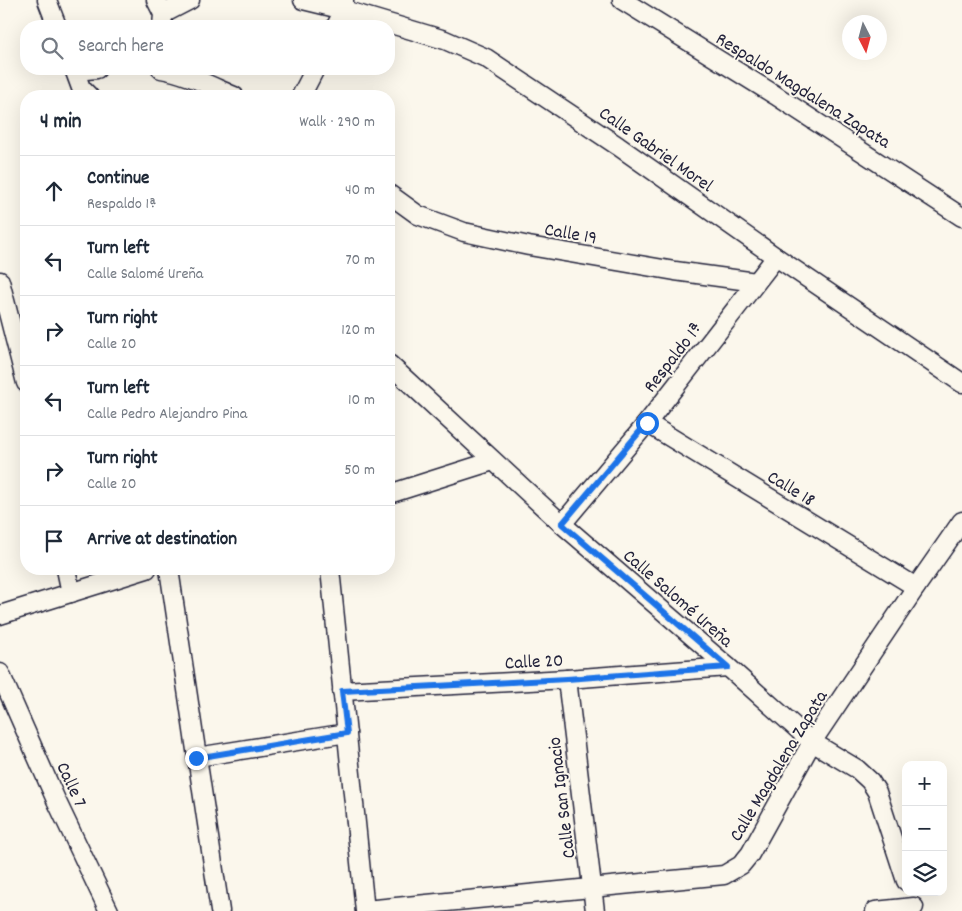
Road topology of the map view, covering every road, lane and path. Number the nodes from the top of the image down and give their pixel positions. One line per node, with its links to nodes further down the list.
1 (47, 0): 7 (street)
2 (190, 0): 6 (street)
3 (303, 0): 5 (street, Calle Gabriel Morel)
4 (622, 0): 18 (street, Respaldo Magdalena Zapata)
5 (344, 5): 8 (street); 9 (street, Calle Gabriel Morel)
6 (160, 13)
7 (55, 20)
8 (338, 20)
9 (387, 20)
10 (395, 23): 19 (street, Calle Gabriel Morel)
11 (76, 75): 14 (street)
12 (184, 75): 15 (street)
13 (312, 75): 16 (street)
14 (84, 90)
15 (220, 90)
16 (304, 90)
17 (395, 198): 21 (street, Calle 19)
18 (962, 217)
19 (776, 257): 21 (street, Respaldo 1ª); 24 (street, Calle Gabriel Morel)
20 (0, 281): 22 (street)
21 (756, 282): 25 (street, Respaldo 1ª)
22 (20, 359)
23 (395, 370): 26 (street, Calle Salomé Ureña)
24 (962, 383)
25 (647, 423): 29 (street, Respaldo 1ª); 34 (street, Calle 18)
26 (493, 460): 27 (street); 29 (street, Calle Salomé Ureña)
27 (395, 492)
28 (962, 521): 34 (street, Calle Magdalena Zapata)
29 (562, 524): 37 (street, Calle Salomé Ureña)
30 (67, 575): 35 (street)
31 (128, 575): 35 (street)
32 (170, 575): 43 (street)
33 (331, 575): 40 (street)
34 (916, 587): 42 (street, Calle Magdalena Zapata)
35 (71, 593): 36 (street)
36 (0, 615)
37 (728, 667): 39 (street, Calle 20); 42 (street, Calle Salomé Ureña)
38 (0, 673): 47 (street, Calle 7)
39 (567, 679): 40 (street, Calle 20); 45 (street, Calle San Ignacio)
40 (342, 691): 41 (street)
41 (347, 733): 43 (street); 49 (street)
42 (812, 742): 44 (street, Calle Salomé Ureña); 45 (street, Calle Magdalena Zapata)
43 (196, 758): 48 (street)
44 (902, 869)
45 (592, 888): 49 (street, Calle Magdalena Zapata); 50 (street, Calle San Ignacio)
46 (913, 903): 51 (street)
47 (109, 911)
48 (220, 911)
49 (365, 911)
50 (595, 911)
51 (875, 911)

